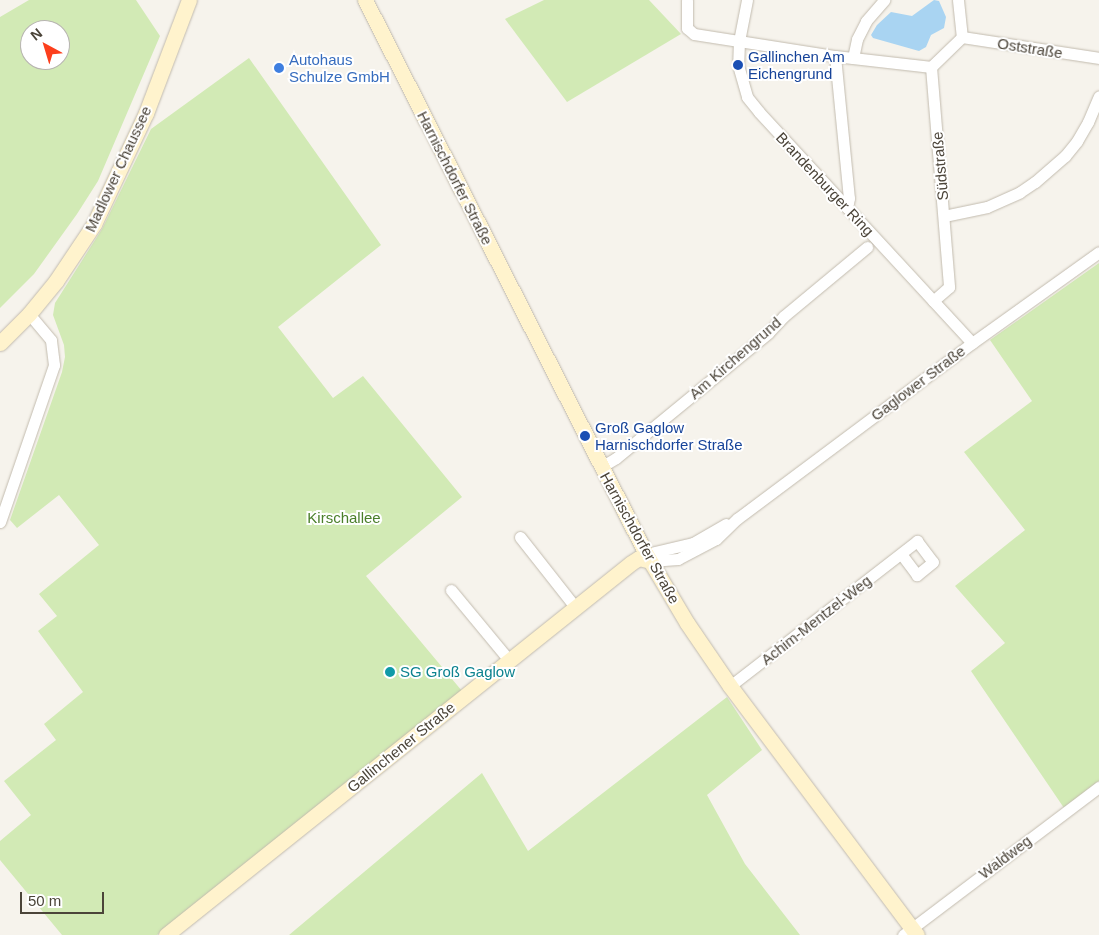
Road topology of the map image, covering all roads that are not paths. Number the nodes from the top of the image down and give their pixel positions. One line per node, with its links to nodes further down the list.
1 (189, 0): 19 (street, Madlower Chaussee)
2 (365, 0): 22 (street, Harnischdorfer Straße)
3 (687, 0): 8 (street)
4 (747, 0): 8 (street, Brandenburger Ring)
5 (884, 0): 10 (street)
6 (958, 0): 7 (street)
7 (962, 37): 11 (street, Oststraße); 12 (street)
8 (739, 41): 9 (street); 14 (street, Brandenburger Ring)
9 (835, 56): 10 (street); 14 (street)
10 (853, 58): 12 (street)
11 (1099, 58)
12 (931, 67): 15 (street, Südstraße)
13 (1099, 96): 15 (street)
14 (847, 208): 18 (street, Brandenburger Ring)
15 (944, 216): 18 (street, Südstraße)
16 (867, 247): 22 (street, Am Kirchengrund)
17 (1099, 252): 21 (street, Gaglower Straße)
18 (933, 301): 21 (street, Brandenburger Ring)
19 (29, 314): 20 (street, Madlower Chaussee); 23 (street)
20 (0, 343)
21 (972, 343): 26 (street, Gaglower Straße)
22 (601, 467): 26 (street, Harnischdorfer Straße)
23 (0, 522)
24 (520, 537): 28 (street)
25 (901, 554): 30 (street, Achim-Mentzel-Weg)
26 (643, 558): 28 (street, Gallinchener Straße); 30 (street, Harnischdorfer Straße)
27 (451, 590): 29 (street)
28 (575, 607): 29 (street, Gallinchener Straße)
29 (509, 660): 33 (street, Gallinchener Straße)
30 (730, 686): 32 (street, Harnischdorfer Straße)
31 (1099, 787): 32 (street, Waldweg)
32 (910, 933)
33 (166, 935)

